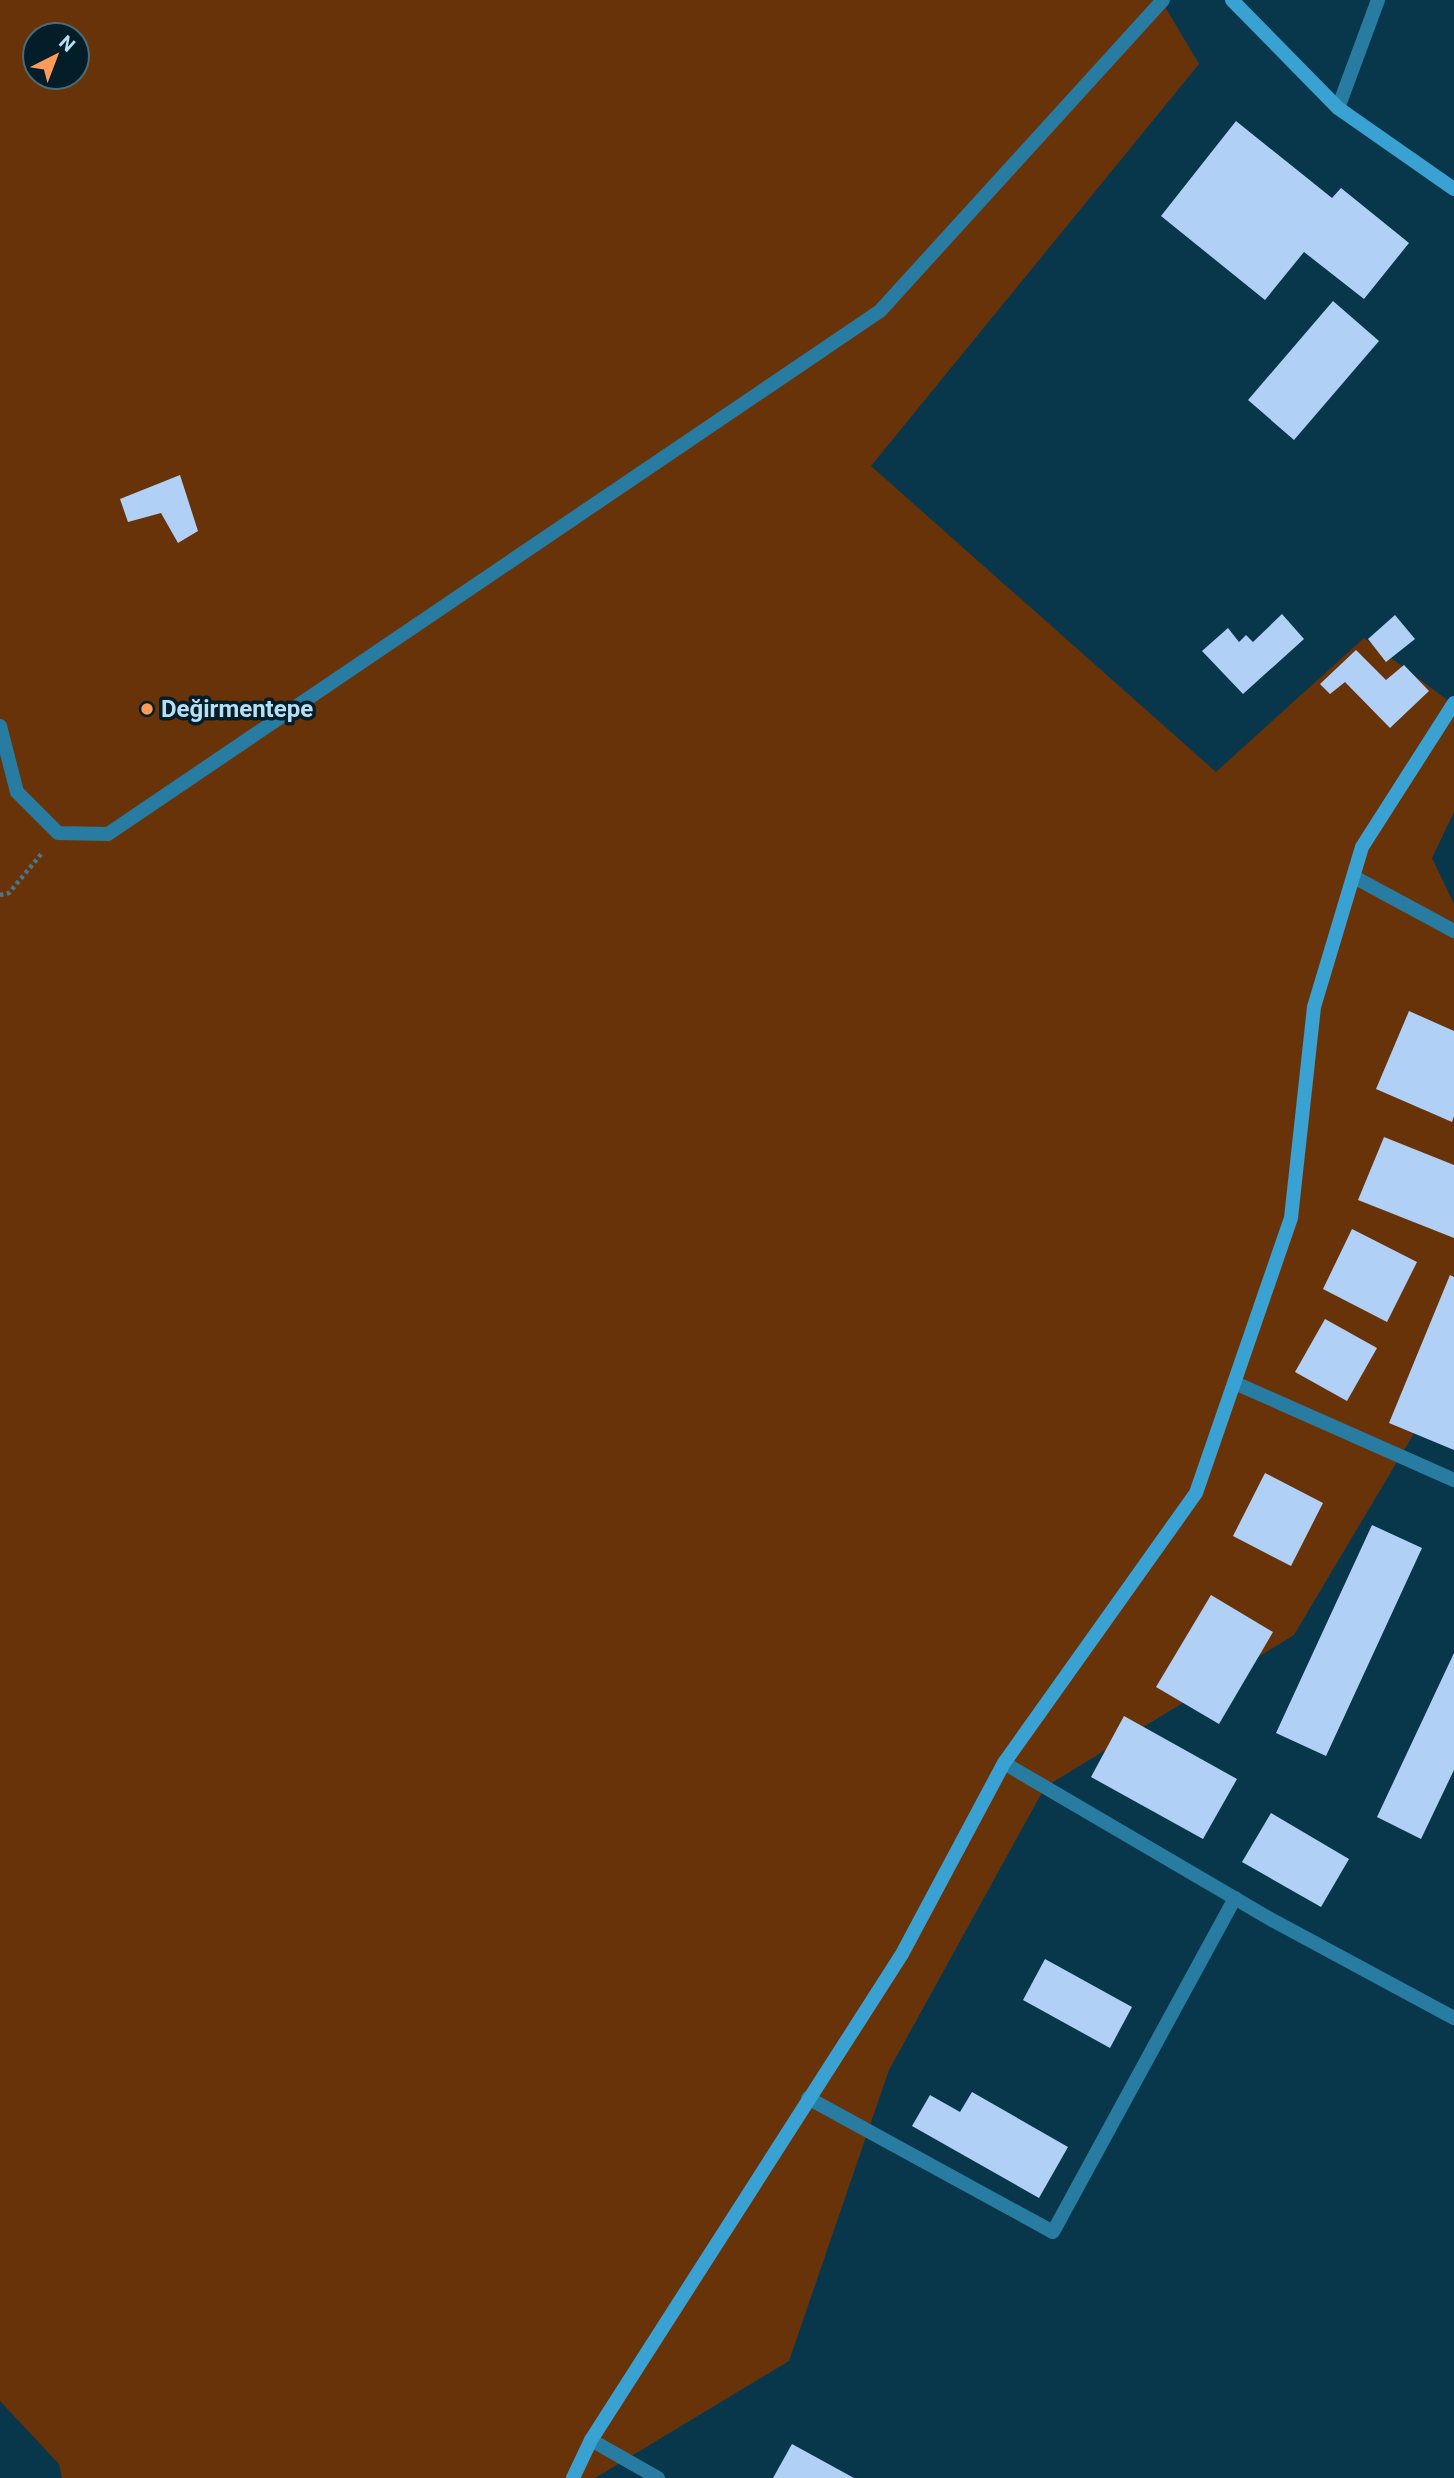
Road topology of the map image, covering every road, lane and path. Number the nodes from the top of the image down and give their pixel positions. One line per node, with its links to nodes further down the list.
1 (1163, 0): 8 (street)
2 (1232, 0): 4 (street)
3 (1378, 0): 4 (street)
4 (1338, 108): 5 (street)
5 (1454, 189)
6 (1454, 703): 9 (street)
7 (0, 726): 8 (street)
8 (58, 833): 10 (path)
9 (1354, 877): 11 (street); 12 (street)
10 (0, 895)
11 (1454, 932)
12 (1234, 1382): 13 (street); 14 (street)
13 (1454, 1480)
14 (1004, 1763): 15 (street); 17 (street)
15 (1235, 1898): 16 (street); 17 (street)
16 (1454, 2018)
17 (808, 2098): 18 (street)
18 (590, 2440): 19 (street); 20 (street)
19 (573, 2478)
20 (659, 2478)

